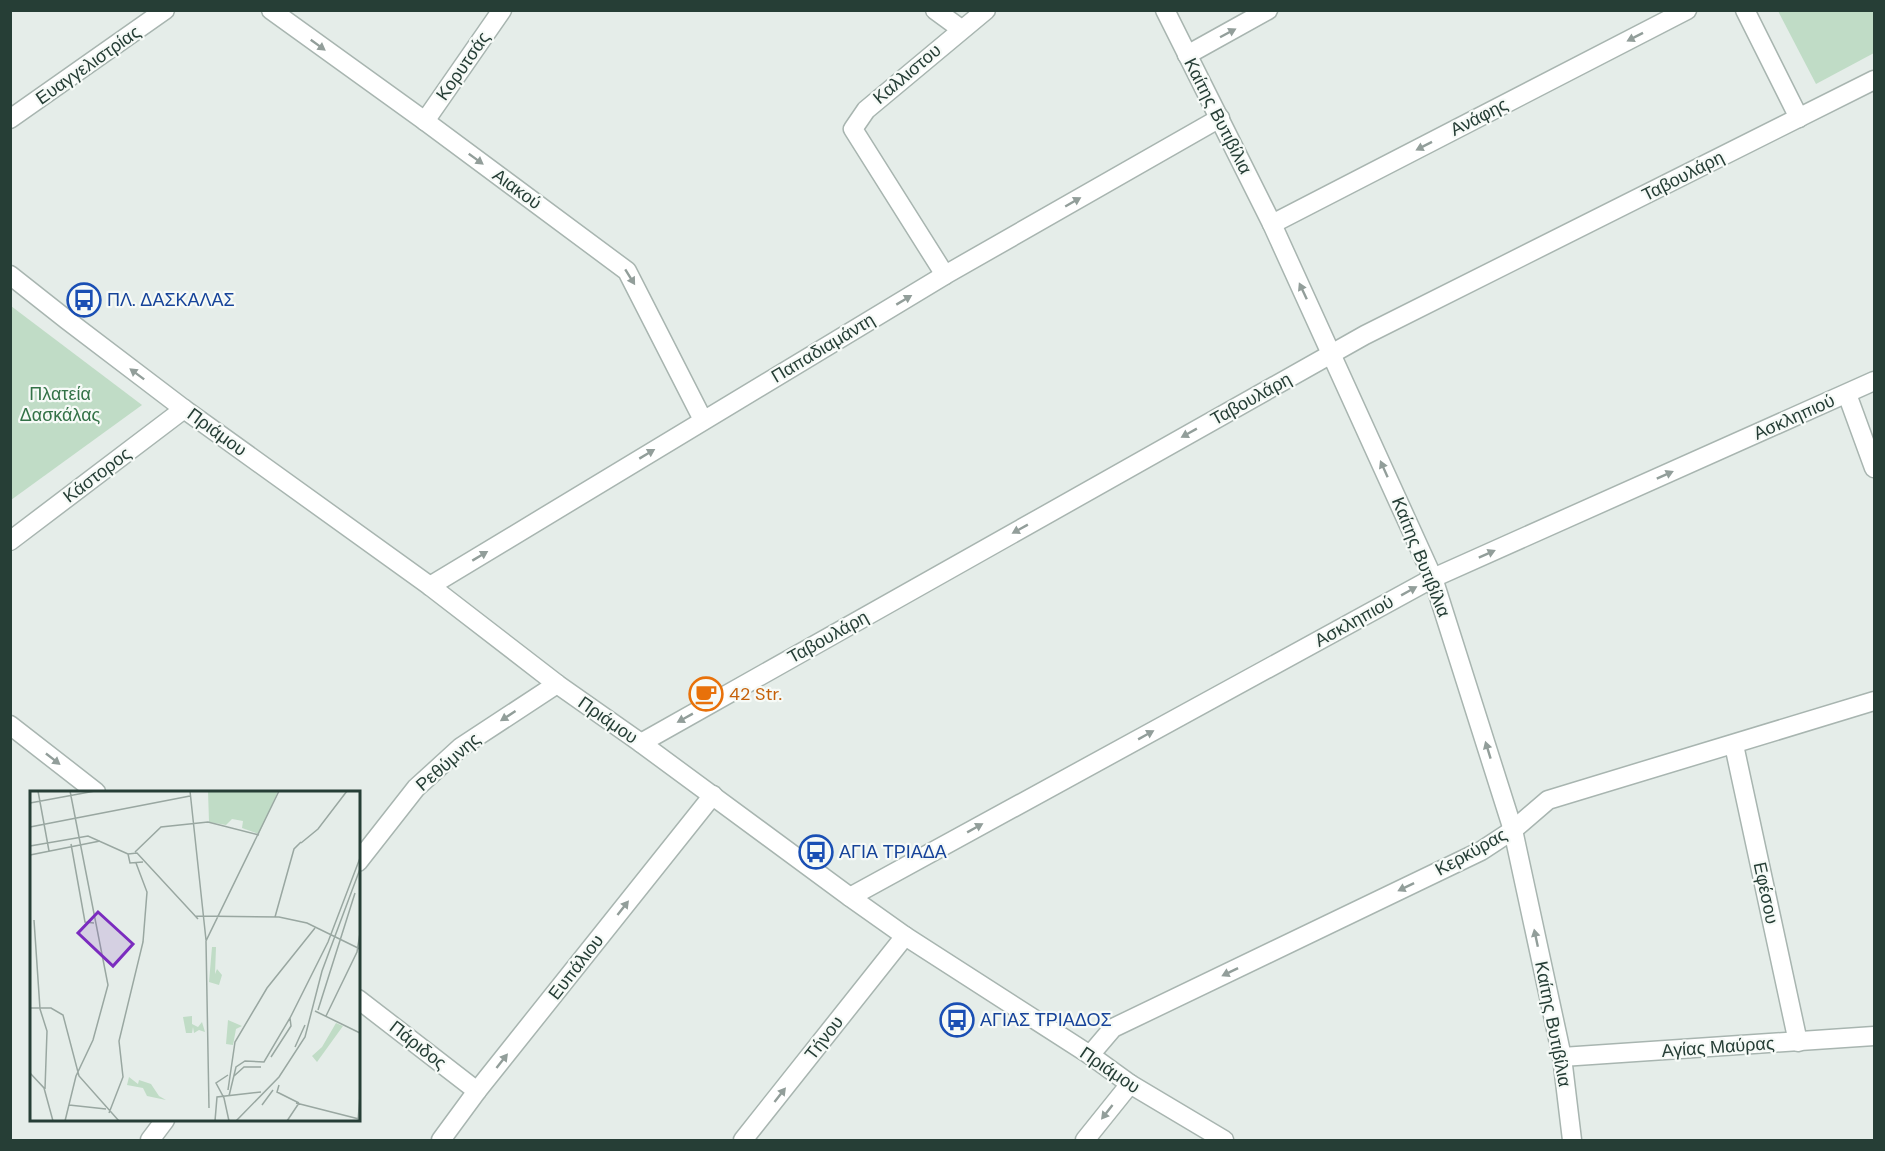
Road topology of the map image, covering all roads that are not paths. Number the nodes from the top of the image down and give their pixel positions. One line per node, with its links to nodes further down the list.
1 (165, 10): 13 (street, Ευαγγελιστρίας)
2 (271, 10): 16 (street, Αιακού, one-way to 16)
3 (502, 10): 16 (street, Κορυτσάς)
4 (935, 10): 10 (street)
5 (986, 10): 10 (street, Καλλιστου)
6 (1165, 10): 11 (street, Καίτης Βυτιβίλια)
7 (1268, 10): 11 (street, one-way to 7)
8 (1687, 10): 17 (street, Ανάφης, one-way to 17)
9 (1745, 10): 15 (street)
10 (961, 29): 19 (street, Καλλιστου)
11 (1187, 55): 14 (street, Καίτης Βυτιβίλια)
12 (1875, 80): 15 (street, Ταβουλάρη)
13 (10, 118)
14 (1220, 118): 17 (street, Καίτης Βυτιβίλια); 19 (street, Παπαδιαμάντη, one-way to 14)
15 (1799, 118): 20 (street, Ταβουλάρη)
16 (425, 121): 24 (street, Αιακού, one-way to 24)
17 (1272, 224): 20 (street, Καίτης Βυτιβίλια, one-way to 17)
18 (10, 275): 23 (street, Πριάμου, one-way to 18)
19 (945, 275): 24 (street, Παπαδιαμάντη, one-way to 19)
20 (1332, 353): 27 (street, Καίτης Βυτιβίλια, one-way to 20); 32 (street, Ταβουλάρη, one-way to 32)
21 (1875, 381): 22 (street, Ασκληπιού)
22 (1847, 394): 25 (street); 27 (street, Ασκληπιού, one-way to 22)
23 (184, 409): 26 (street, Κάστορος); 28 (street, Πριάμου)
24 (704, 420): 28 (street, Παπαδιαμάντη, one-way to 24)
25 (1875, 468)
26 (10, 541)
27 (1433, 578): 36 (street, Καίτης Βυτιβίλια, one-way to 27); 38 (street, Ασκληπιού, one-way to 27)
28 (430, 586): 29 (street, Πριάμου)
29 (557, 684): 32 (street, Πριάμου); 37 (street, Ρεθύμνης, one-way to 37)
30 (1875, 701): 33 (street, Κερκύρας)
31 (10, 725): 34 (street, one-way to 34)
32 (641, 743): 35 (street, Πριάμου)
33 (1734, 745): 36 (street, Κερκύρας); 42 (street, Εφέσου)
34 (95, 791)
35 (713, 795): 38 (street, Πριάμου); 46 (street, Ευπάλιου, one-way to 35)
36 (1513, 830): 43 (street, Κερκύρας, one-way to 43); 44 (street, Καίτης Βυτιβίλια, one-way to 36)
37 (360, 859)
38 (850, 897): 39 (street, Πριάμου)
39 (905, 936): 43 (street, Πριάμου); 50 (street, Τήνου, one-way to 39)
40 (360, 1001): 46 (street, Πάριδος)
41 (1875, 1036): 42 (street, Αγίας Μαύρας)
42 (1798, 1042): 44 (street, Αγίας Μαύρας)
43 (1090, 1055): 45 (street, Πριάμου)
44 (1562, 1057): 53 (street, Καίτης Βυτιβίλια)
45 (1130, 1084): 51 (street, one-way to 51); 52 (street, Πριάμου)
46 (477, 1091): 49 (street, Ευπάλιου)
47 (164, 1121): 48 (street)
48 (150, 1140)
49 (441, 1140)
50 (743, 1140)
51 (1085, 1140)
52 (1224, 1140)
53 (1572, 1140)

